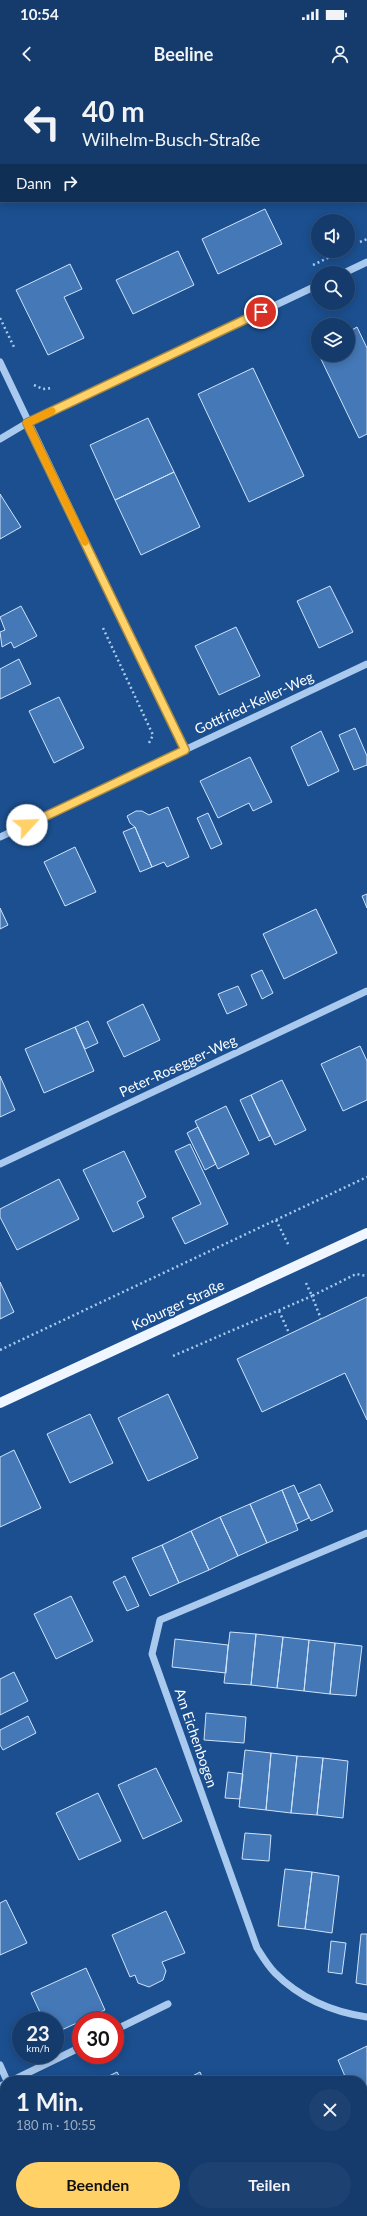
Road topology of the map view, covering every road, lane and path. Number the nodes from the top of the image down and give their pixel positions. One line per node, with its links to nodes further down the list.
1 (327, 258): 3 (path)
2 (367, 262): 4 (street)
3 (310, 266)
4 (355, 268)
5 (311, 288): 7 (street)
6 (0, 362): 7 (street)
7 (27, 423): 8 (street); 10 (street)
8 (0, 439)
9 (367, 664): 10 (street, Gottfried-Keller-Weg)
10 (185, 750): 11 (street, Gottfried-Keller-Weg)
11 (0, 837)
12 (367, 991): 13 (street, Peter-Rosegger-Weg)
13 (0, 1164)
14 (367, 1177): 15 (path)
15 (276, 1220): 17 (path); 23 (path)
16 (367, 1233): 17 (main road, Koburger Straße)
17 (298, 1265): 19 (path); 25 (main road, Koburger Straße)
18 (367, 1276): 19 (path)
19 (312, 1296): 20 (path); 21 (path)
20 (279, 1311): 22 (path); 24 (path)
21 (321, 1319)
22 (289, 1334)
23 (0, 1350)
24 (173, 1356)
25 (0, 1403)
26 (367, 1533): 28 (street, Am Eichenbogen)
27 (168, 2004): 29 (street)
28 (367, 2017)
29 (124, 2026)
30 (72, 2051): 33 (street)
31 (0, 2065): 32 (street)
32 (5, 2076)
33 (21, 2076)

